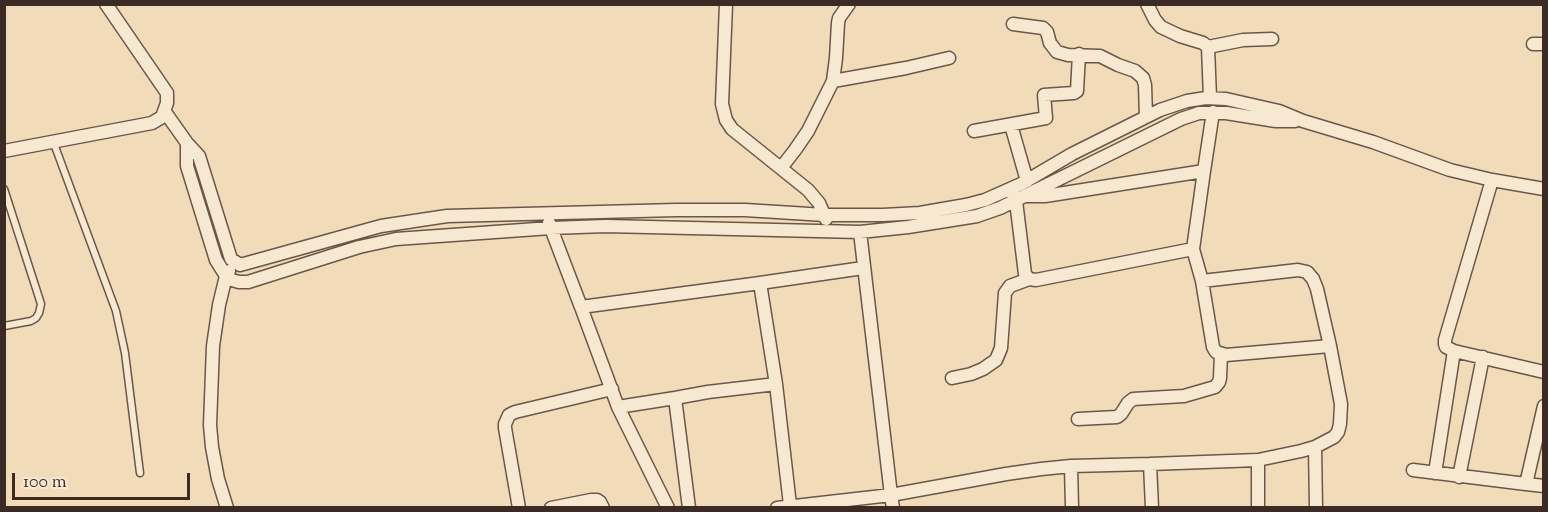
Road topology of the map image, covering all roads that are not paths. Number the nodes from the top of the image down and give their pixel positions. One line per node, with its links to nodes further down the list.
1 (106, 4): 12 (street)
2 (726, 4): 21 (street)
3 (849, 4): 10 (street)
4 (1147, 4): 7 (street)
5 (1013, 24): 8 (street)
6 (1272, 39): 7 (street)
7 (1208, 47): 11 (street)
8 (1079, 54): 14 (street); 16 (street)
9 (949, 58): 10 (street)
10 (833, 81): 21 (street)
11 (1210, 98): 14 (street); 15 (street)
12 (165, 112): 18 (street); 19 (street)
13 (1213, 112): 15 (street); 22 (street); 28 (street)
14 (1146, 117): 24 (street)
15 (1302, 121): 23 (street)
16 (1011, 124): 17 (street); 24 (street)
17 (974, 131)
18 (53, 141): 20 (street); 64 (lane)
19 (187, 143): 38 (street); 40 (street)
20 (4, 151)
21 (781, 168): 32 (street)
22 (1204, 171): 28 (street); 37 (street)
23 (1492, 180): 27 (street); 47 (street)
24 (1027, 181): 26 (street)
25 (4, 189): 29 (lane)
26 (1011, 189): 28 (street); 32 (street)
27 (1544, 189)
28 (1021, 198): 36 (street); 41 (street)
29 (8, 210): 45 (lane)
30 (711, 210): 31 (street); 32 (street); 34 (street)
31 (545, 213): 33 (street); 38 (street)
32 (825, 215): 35 (street)
33 (551, 228): 34 (street); 40 (street); 44 (street)
34 (713, 229): 35 (street)
35 (831, 231): 36 (street)
36 (860, 232): 39 (street)
37 (1193, 249): 41 (street); 42 (street)
38 (234, 262): 40 (street)
39 (863, 268): 43 (street); 68 (street)
40 (226, 276): 70 (street)
41 (1029, 279): 51 (street)
42 (1202, 281): 46 (street); 48 (street)
43 (760, 283): 44 (street); 52 (street)
44 (580, 307): 53 (street)
45 (4, 326)
46 (1330, 346): 48 (street); 58 (street)
47 (1454, 351): 49 (street); 63 (street)
48 (1221, 354): 57 (street)
49 (1483, 357): 50 (street); 65 (street)
50 (1544, 372)
51 (952, 378)
52 (776, 384): 54 (street); 69 (street)
53 (602, 391): 56 (street); 71 (street)
54 (675, 398): 56 (street); 75 (street)
55 (1544, 406): 66 (street)
56 (618, 407): 74 (street)
57 (1078, 418)
58 (1315, 447): 59 (street); 80 (street)
59 (1258, 460): 60 (street); 79 (street)
60 (1150, 464): 61 (street); 78 (street)
61 (1071, 466): 68 (street); 77 (street)
62 (1413, 470): 63 (street)
63 (1435, 472): 65 (street)
64 (140, 473)
65 (1459, 477): 66 (street)
66 (1526, 484): 67 (street)
67 (1544, 486)
68 (892, 501): 69 (street)
69 (790, 505): 76 (street)
70 (227, 507)
71 (519, 507)
72 (551, 507): 73 (street)
73 (603, 507)
74 (668, 507)
75 (689, 507)
76 (777, 507)
77 (1072, 507)
78 (1152, 507)
79 (1258, 507)
80 (1316, 507)

